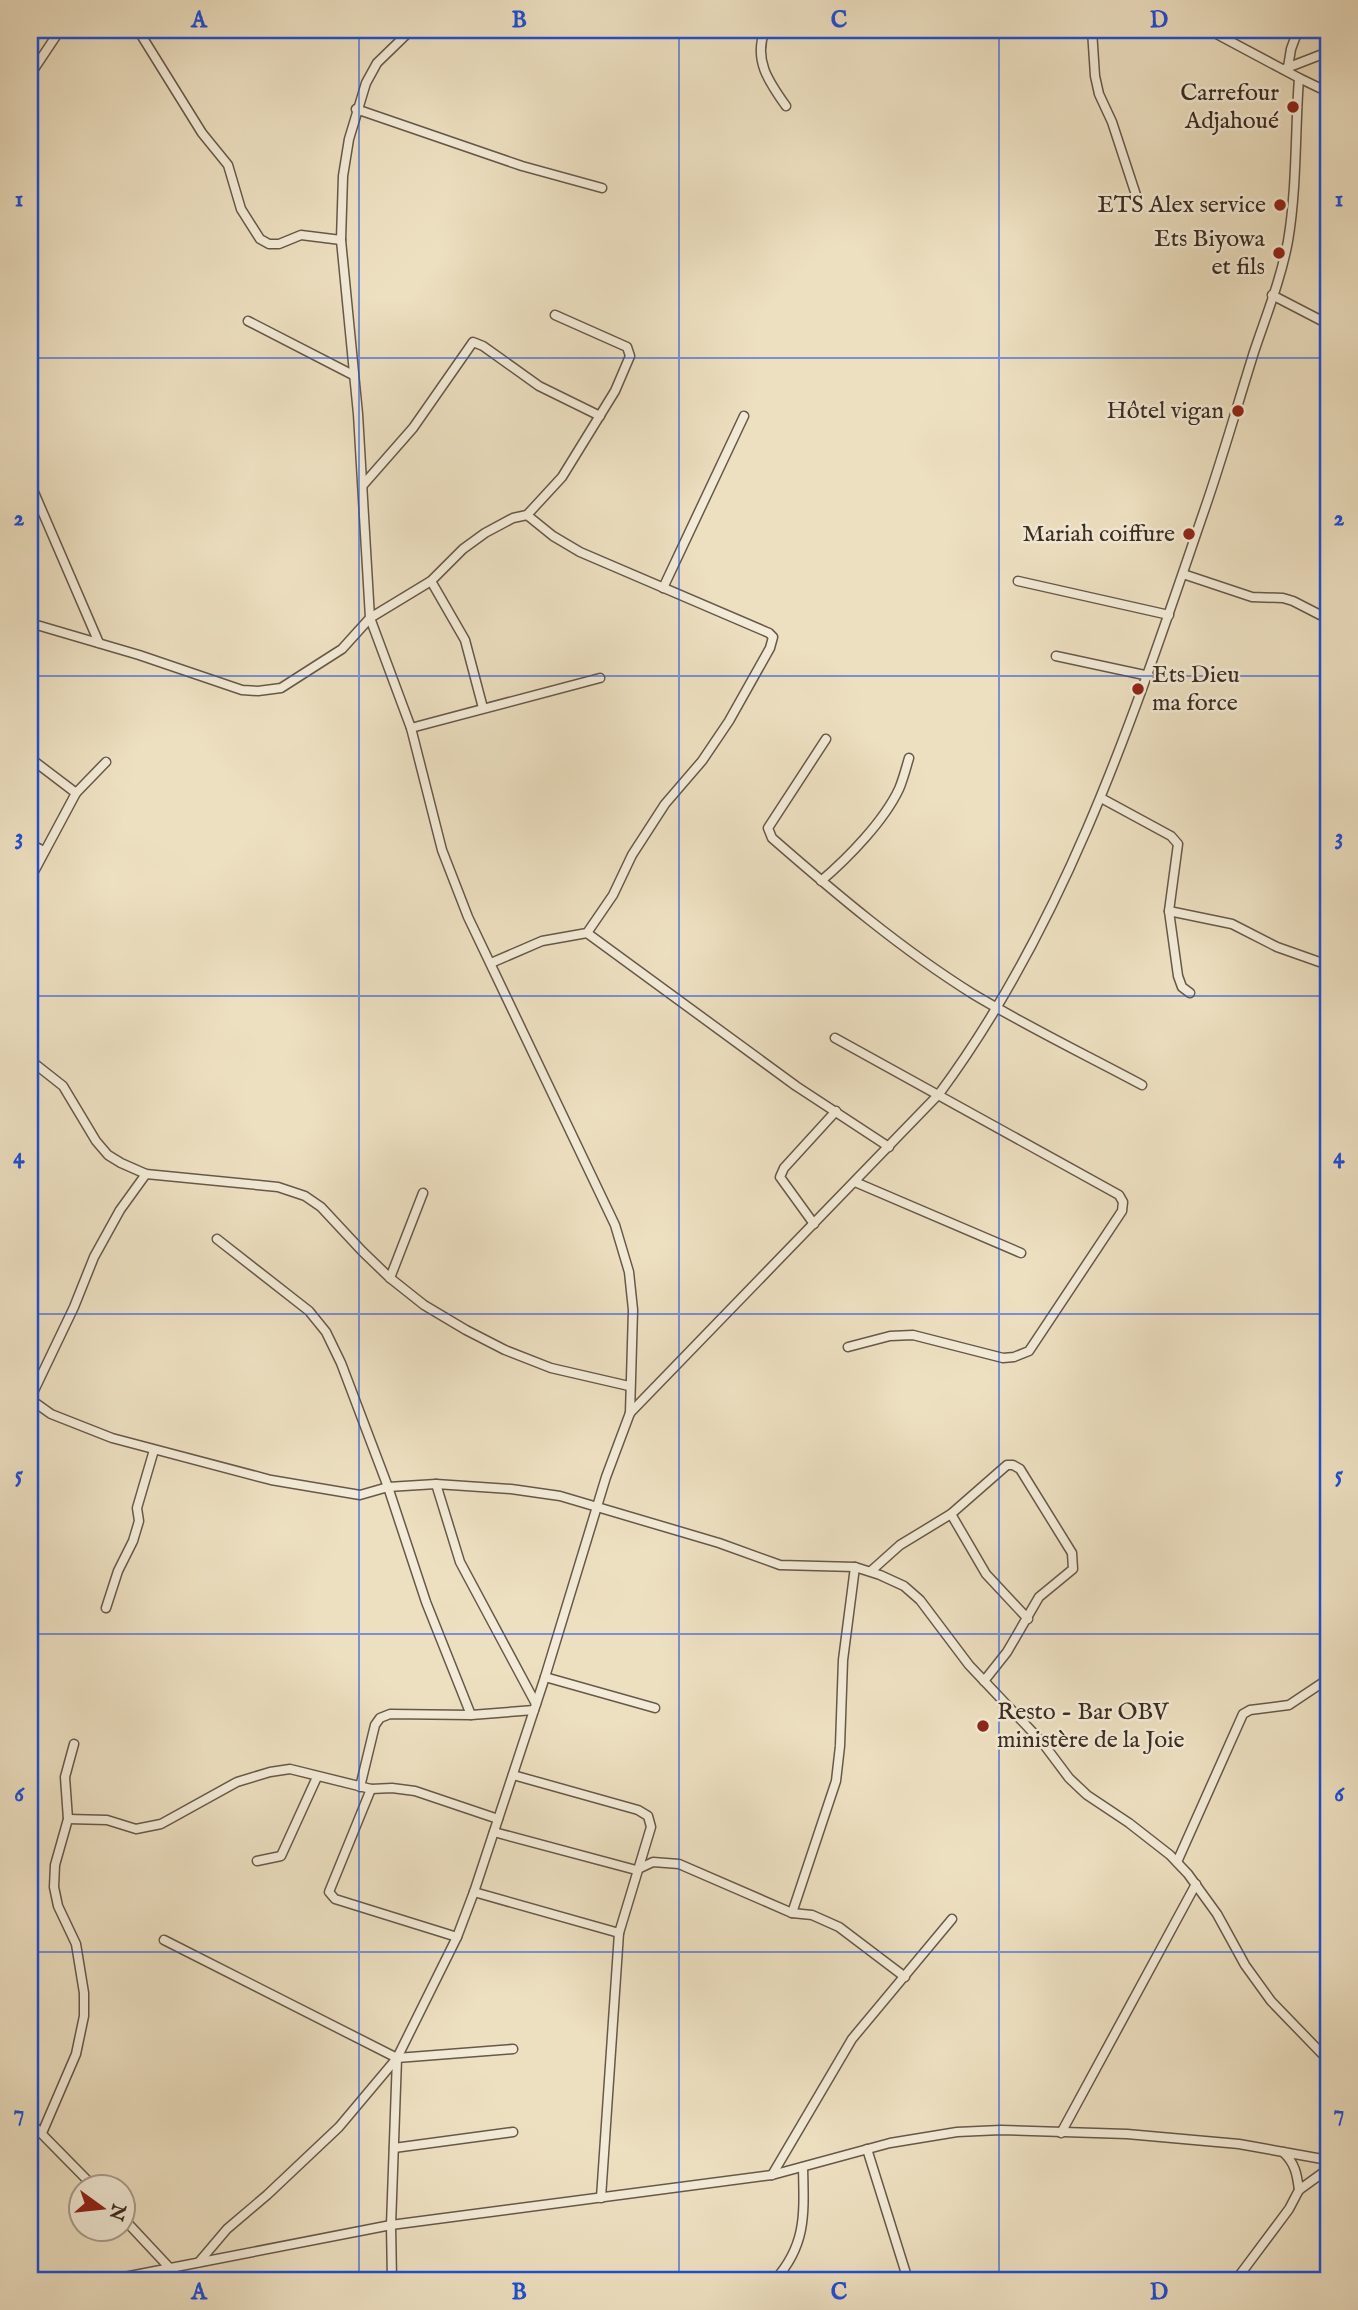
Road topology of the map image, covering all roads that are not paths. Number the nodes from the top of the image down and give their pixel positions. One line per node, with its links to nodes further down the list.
1 (60, 30): 10 (street)
2 (138, 30): 17 (street)
3 (411, 30): 14 (street)
4 (765, 30): 13 (street)
5 (1092, 30): 16 (street)
6 (1209, 30): 9 (street)
7 (1298, 30): 9 (street)
8 (1328, 52): 9 (street)
9 (1286, 68): 11 (street)
10 (30, 75)
11 (1299, 78): 12 (street); 18 (street)
12 (1328, 92)
13 (786, 106)
14 (356, 109): 15 (street); 17 (street)
15 (601, 188)
16 (1138, 198)
17 (341, 240): 22 (street)
18 (1272, 295): 21 (street); 28 (street)
19 (555, 315): 23 (street)
20 (248, 321): 22 (street)
21 (1328, 324)
22 (353, 375): 26 (street)
23 (600, 416): 26 (street); 27 (street)
24 (744, 416): 31 (street)
25 (30, 482): 36 (street)
26 (363, 485): 33 (street)
27 (527, 515): 29 (street); 31 (street)
28 (1183, 574): 32 (street); 34 (street)
29 (431, 581): 33 (street); 40 (street)
30 (1018, 581): 32 (street)
31 (663, 588): 53 (street)
32 (1169, 615): 38 (street)
33 (370, 618): 36 (street); 41 (street)
34 (1328, 619)
35 (30, 624): 36 (street)
36 (99, 643)
37 (1056, 656): 38 (street)
38 (1149, 676): 47 (street)
39 (600, 678): 40 (street)
40 (483, 708): 41 (street)
41 (411, 729): 54 (street)
42 (826, 739): 51 (street)
43 (30, 758): 46 (street)
44 (909, 758): 51 (street)
45 (106, 762): 46 (street)
46 (76, 793): 49 (street)
47 (1101, 798): 52 (street); 57 (street)
48 (30, 844): 49 (street)
49 (44, 851): 50 (street)
50 (30, 879)
51 (821, 881): 57 (street)
52 (1169, 911): 55 (street); 56 (street)
53 (587, 933): 54 (street); 62 (street)
54 (491, 963): 72 (street)
55 (1328, 965)
56 (1190, 993)
57 (997, 1008): 60 (street); 61 (street)
58 (835, 1038): 61 (street)
59 (30, 1060): 64 (street)
60 (1142, 1085)
61 (939, 1094): 63 (street); 71 (street)
62 (836, 1111): 63 (street); 67 (street)
63 (889, 1147): 65 (street)
64 (146, 1174): 70 (street); 73 (street)
65 (855, 1182): 67 (street); 69 (street)
66 (423, 1193): 70 (street)
67 (814, 1224): 74 (street)
68 (217, 1240): 77 (street)
69 (1021, 1253)
70 (390, 1279): 72 (street)
71 (848, 1347)
72 (629, 1386): 74 (street)
73 (30, 1399): 75 (street)
74 (630, 1413): 78 (street)
75 (154, 1450): 77 (street); 82 (street)
76 (436, 1484): 77 (street); 78 (street); 87 (street)
77 (388, 1487): 89 (street)
78 (597, 1506): 80 (street); 84 (street)
79 (951, 1514): 81 (street); 83 (street); 83 (street)
80 (855, 1567): 81 (street); 103 (street)
81 (871, 1571): 86 (street)
82 (106, 1608)
83 (1028, 1619): 86 (street)
84 (545, 1677): 87 (street); 88 (street)
85 (1328, 1678): 99 (street)
86 (984, 1681): 99 (street)
87 (535, 1707): 89 (street); 91 (street)
88 (655, 1708)
89 (471, 1715): 93 (street)
90 (74, 1744): 95 (street)
91 (513, 1775): 96 (street); 100 (street)
92 (317, 1777): 93 (street); 95 (street); 98 (street)
93 (360, 1787): 94 (street)
94 (370, 1789): 96 (street); 106 (street)
95 (68, 1819): 114 (street)
96 (498, 1819): 97 (street)
97 (494, 1832): 100 (street); 102 (street)
98 (257, 1861)
99 (1177, 1862): 101 (street)
100 (636, 1870): 103 (street); 105 (street)
101 (1196, 1884): 111 (street); 115 (street)
102 (474, 1892): 105 (street); 106 (street)
103 (792, 1913): 108 (street)
104 (952, 1919): 108 (street)
105 (619, 1933): 125 (street)
106 (457, 1937): 110 (street)
107 (164, 1940): 110 (street)
108 (905, 1977): 123 (street)
109 (513, 2049): 110 (street)
110 (397, 2058): 116 (street); 128 (street)
111 (1328, 2060)
112 (30, 2122): 114 (street)
113 (513, 2132): 116 (street)
114 (42, 2133): 122 (street)
115 (1062, 2133): 117 (street); 118 (street)
116 (394, 2148): 126 (street)
117 (867, 2149): 120 (street); 134 (street)
118 (1282, 2151): 119 (street); 124 (street)
119 (1328, 2160)
120 (803, 2167): 123 (street); 133 (street)
121 (1328, 2169): 124 (street)
122 (82, 2174)
123 (772, 2175): 125 (street)
124 (1299, 2190): 135 (street)
125 (601, 2198): 126 (street)
126 (391, 2225): 128 (street); 132 (street)
127 (136, 2232): 129 (street)
128 (199, 2262): 129 (street)
129 (170, 2267): 130 (street); 131 (street)
130 (109, 2280)
131 (181, 2280)
132 (391, 2280)
133 (775, 2280)
134 (908, 2280)
135 (1236, 2280)

